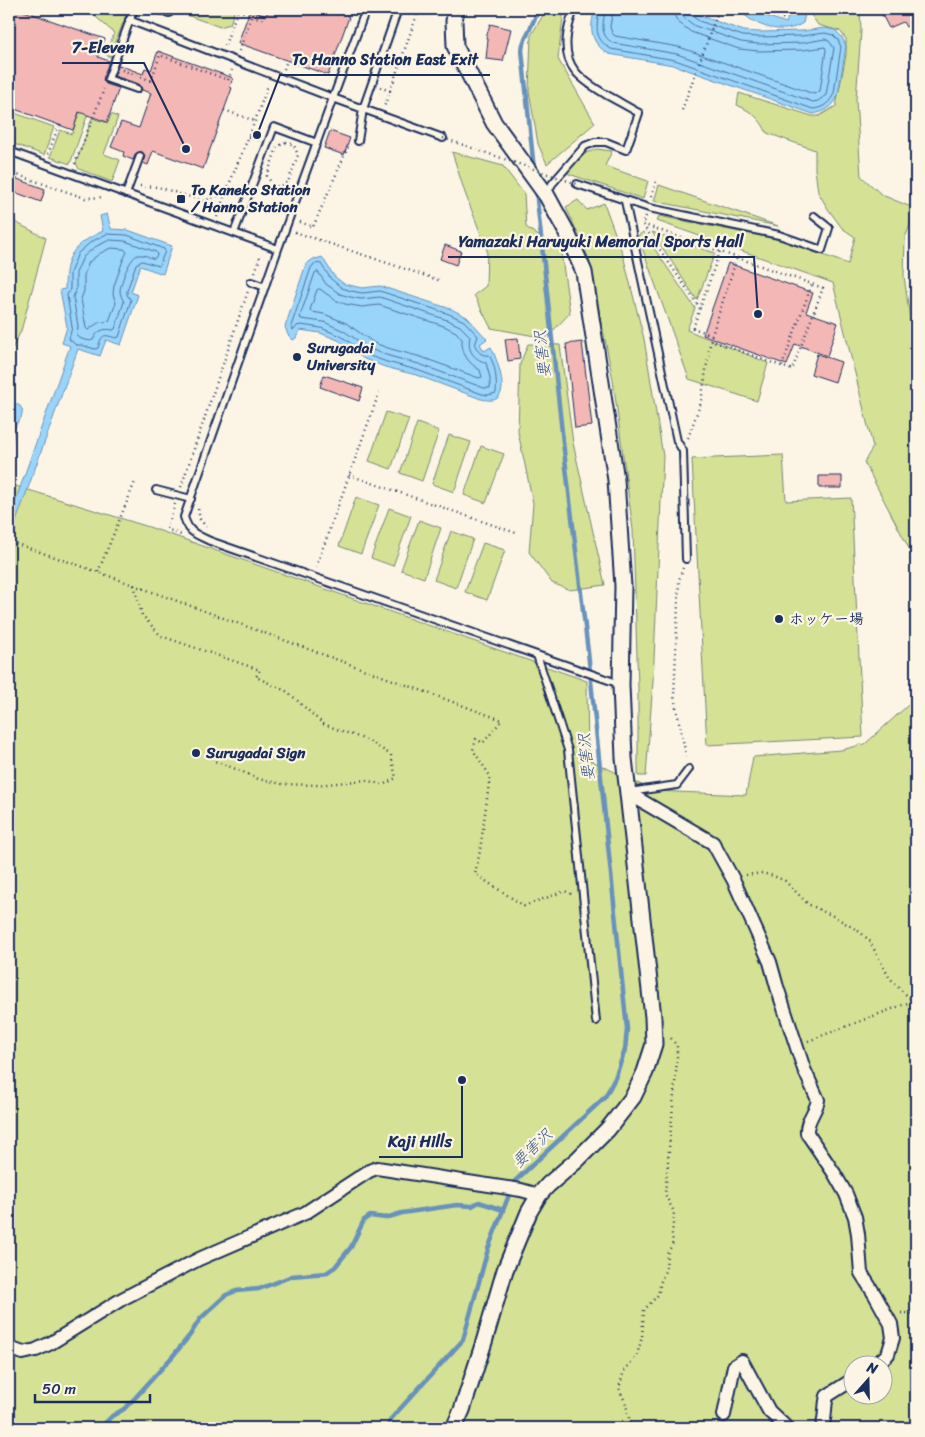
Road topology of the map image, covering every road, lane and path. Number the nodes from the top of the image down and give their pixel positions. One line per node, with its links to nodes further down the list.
1 (134, 9): 13 (lane)
2 (157, 9): 3 (lane)
3 (170, 9)
4 (238, 9): 14 (path); 15 (path)
5 (366, 9): 23 (lane)
6 (398, 9): 20 (lane)
7 (419, 9): 22 (path)
8 (456, 9): 45 (street)
9 (574, 9): 45 (lane)
10 (719, 9): 27 (path)
11 (759, 9): 12 (path)
12 (790, 9)
13 (130, 20): 15 (lane); 18 (lane)
14 (264, 20)
15 (222, 55): 16 (lane)
16 (272, 74): 23 (lane); 28 (path)
17 (136, 76): 19 (path)
18 (108, 79): 21 (lane); 37 (path)
19 (155, 82)
20 (371, 84): 22 (path); 25 (lane)
21 (137, 90)
22 (390, 91): 24 (path)
23 (333, 98): 25 (lane); 33 (lane)
24 (384, 108)
25 (363, 109): 30 (lane); 32 (lane)
26 (224, 110): 28 (path)
27 (682, 110)
28 (255, 121): 41 (path)
29 (59, 124): 36 (path)
30 (443, 138): 40 (path, bridge)
31 (350, 141): 57 (path)
32 (358, 142)
33 (317, 143): 51 (lane); 52 (lane)
34 (9, 151): 44 (lane)
35 (140, 156): 41 (lane)
36 (47, 158)
37 (74, 167)
38 (56, 180): 42 (path)
39 (656, 182): 46 (path)
40 (577, 184): 47 (lane)
41 (129, 186): 44 (lane)
42 (53, 187)
43 (278, 187): 43 (path)
44 (126, 194): 51 (lane)
45 (546, 195): 81 (street)
46 (651, 198)
47 (625, 201): 48 (lane); 65 (lane)
48 (649, 208): 49 (lane); 50 (path)
49 (814, 216)
50 (642, 224): 53 (path); 60 (path)
51 (234, 233): 52 (lane)
52 (278, 249): 59 (lane)
53 (720, 251): 55 (path); 60 (path)
54 (257, 253): 56 (path)
55 (737, 257): 58 (path); 61 (path)
56 (251, 282): 59 (lane); 69 (path)
57 (442, 282)
58 (812, 284): 63 (path); 63 (path)
59 (265, 287): 70 (lane)
60 (700, 308): 61 (path)
61 (712, 334): 62 (path)
62 (710, 340): 63 (path); 65 (path)
63 (782, 366)
64 (379, 393): 66 (path)
65 (683, 451): 75 (lane)
66 (349, 475): 74 (path); 77 (path)
67 (134, 482): 78 (path)
68 (156, 490): 69 (lane)
69 (178, 495): 70 (lane); 72 (path)
70 (191, 499): 80 (lane)
71 (198, 508): 73 (path)
72 (166, 529)
73 (208, 530)
74 (519, 534)
75 (686, 559): 83 (path)
76 (9, 562): 78 (path)
77 (315, 568)
78 (98, 572): 79 (path)
79 (134, 585): 82 (path); 86 (path)
80 (537, 655): 81 (lane); 86 (lane)
81 (621, 685): 84 (street)
82 (212, 760)
83 (689, 769): 84 (lane)
84 (628, 793): 85 (street); 89 (street)
85 (732, 877): 87 (path); 90 (street)
86 (584, 900): 88 (lane)
87 (915, 1002): 90 (path)
88 (596, 1021)
89 (654, 1044): 91 (street); 97 (path)
90 (796, 1045): 93 (street)
91 (539, 1195): 92 (street); 96 (street)
92 (9, 1348)
93 (888, 1354)
94 (842, 1386): 99 (street)
95 (724, 1414): 98 (street)
96 (454, 1428)
97 (631, 1428)
98 (787, 1428)
99 (822, 1428)

